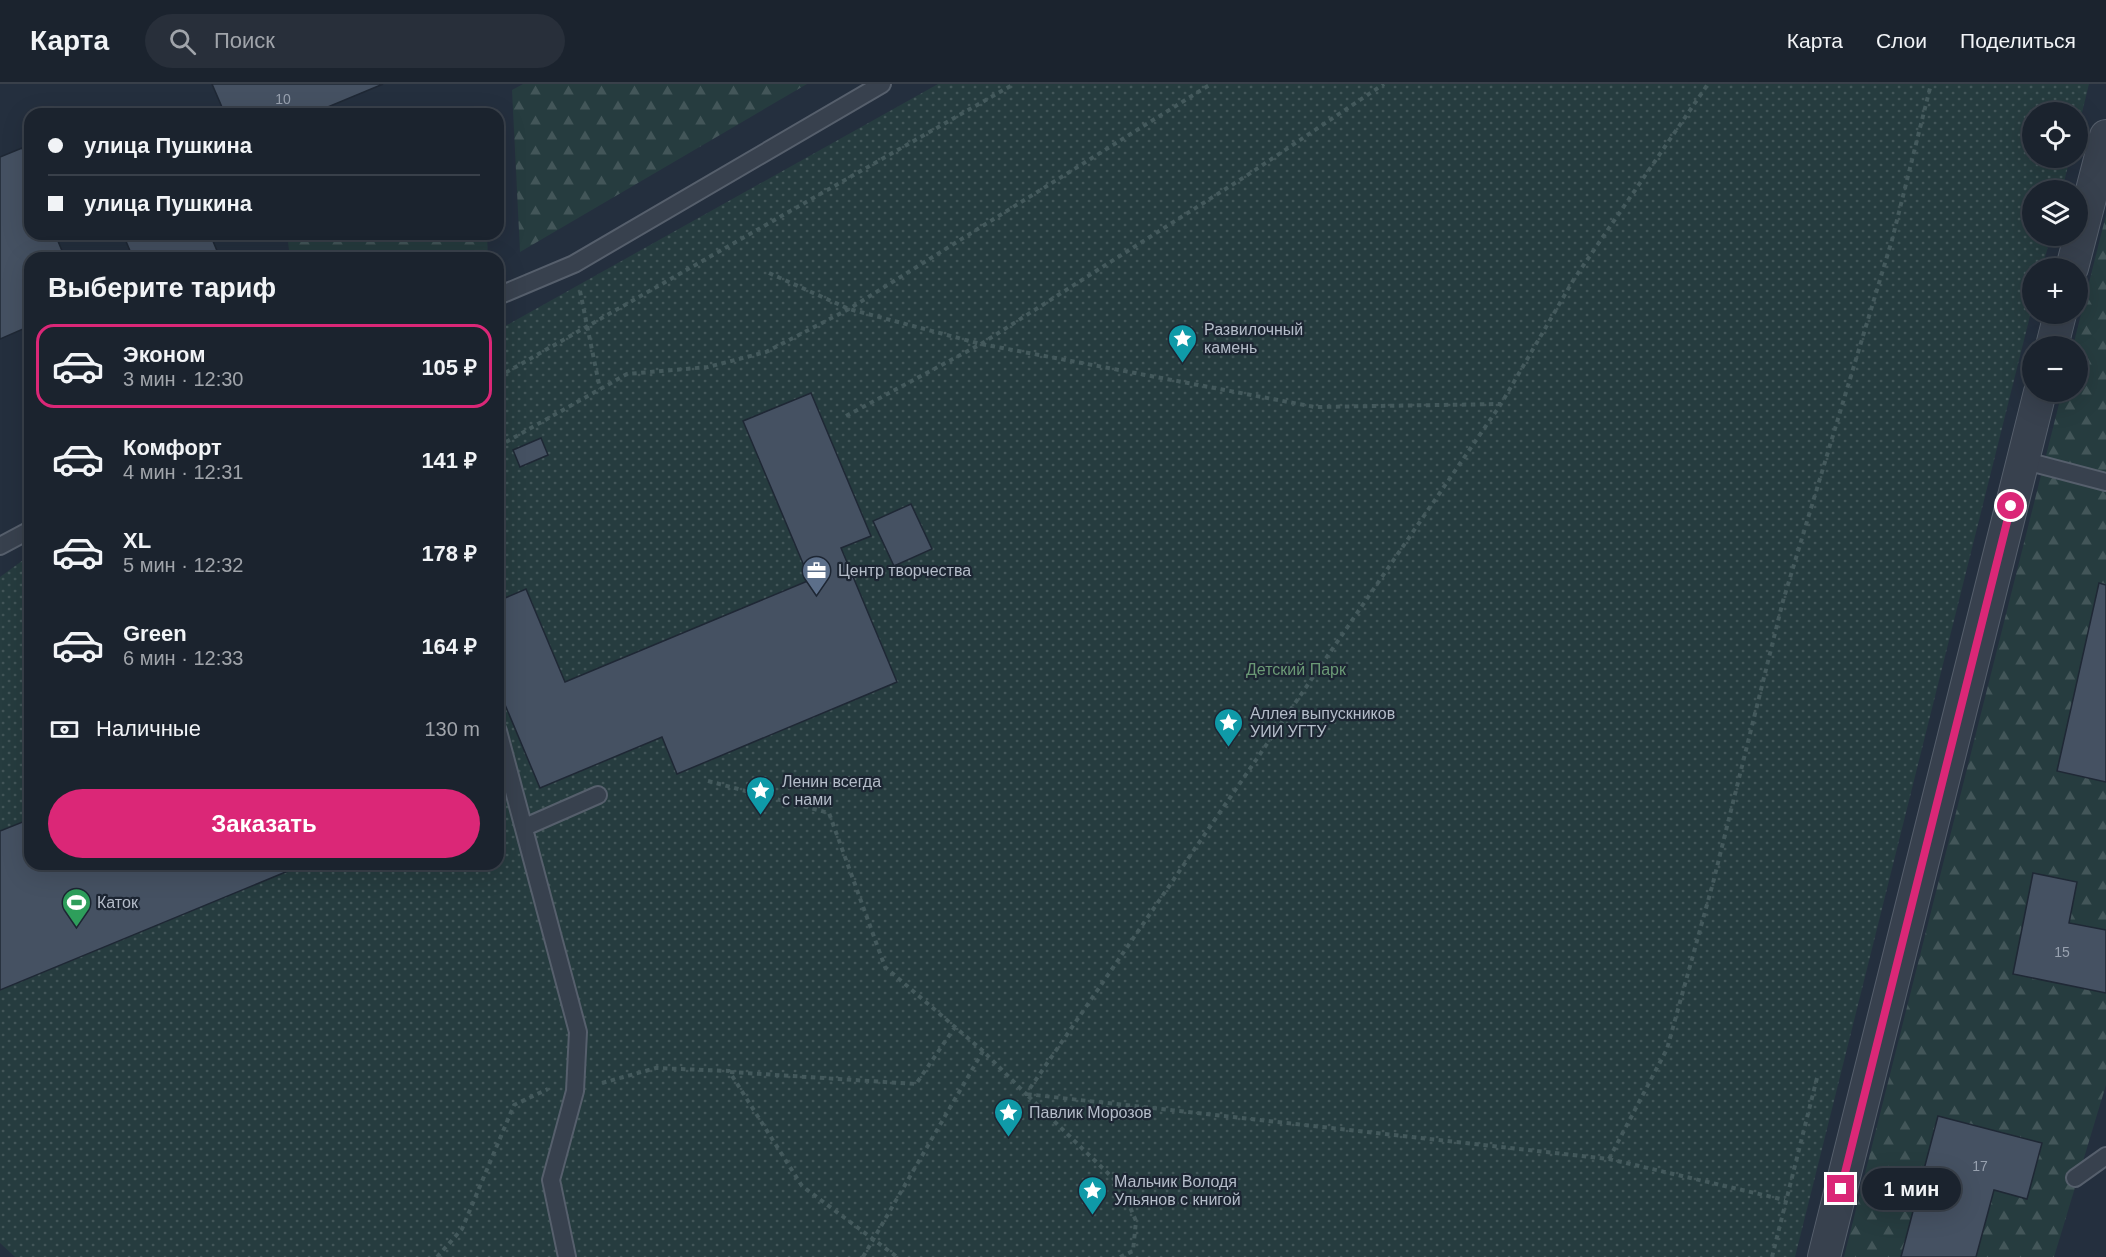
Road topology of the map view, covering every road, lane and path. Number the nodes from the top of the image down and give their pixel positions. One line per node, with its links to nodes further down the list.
1 (882, 84): 9 (lane)
2 (1014, 84): 13 (path)
3 (1211, 84): 12 (path)
4 (1384, 84): 14 (path)
5 (1708, 84): 18 (path)
6 (1931, 84): 36 (path)
7 (2106, 136): 8 (street)
8 (2075, 258)
9 (574, 264): 11 (lane); 13 (path)
10 (769, 273): 12 (path)
11 (504, 293)
12 (849, 309): 14 (path); 16 (path)
13 (587, 326): 15 (path); 16 (path)
14 (981, 344): 18 (path); 19 (path)
15 (504, 373)
16 (600, 389): 20 (path)
17 (2037, 402): 21 (street)
18 (1501, 404): 34 (path)
19 (846, 416)
20 (506, 442)
21 (2022, 460): 22 (lane); 46 (street)
22 (2106, 482)
23 (24, 533): 24 (lane)
24 (0, 546)
25 (504, 752): 28 (lane)
26 (708, 781): 29 (path)
27 (598, 795): 28 (lane)
28 (525, 827): 33 (lane)
29 (955, 1027): 30 (path); 31 (path)
30 (983, 1051): 34 (path); 39 (path)
31 (729, 1071): 33 (path); 39 (path)
32 (1818, 1078): 38 (path)
33 (575, 1090): 40 (path); 41 (lane)
34 (1026, 1094): 36 (path); 44 (path)
35 (2106, 1156): 37 (lane)
36 (1609, 1159): 38 (path)
37 (2075, 1178)
38 (1785, 1200): 45 (path)
39 (874, 1240): 42 (path); 43 (path)
40 (437, 1257)
41 (567, 1257)
42 (863, 1257)
43 (897, 1257)
44 (1120, 1257)
45 (1772, 1257)
46 (1824, 1257)

